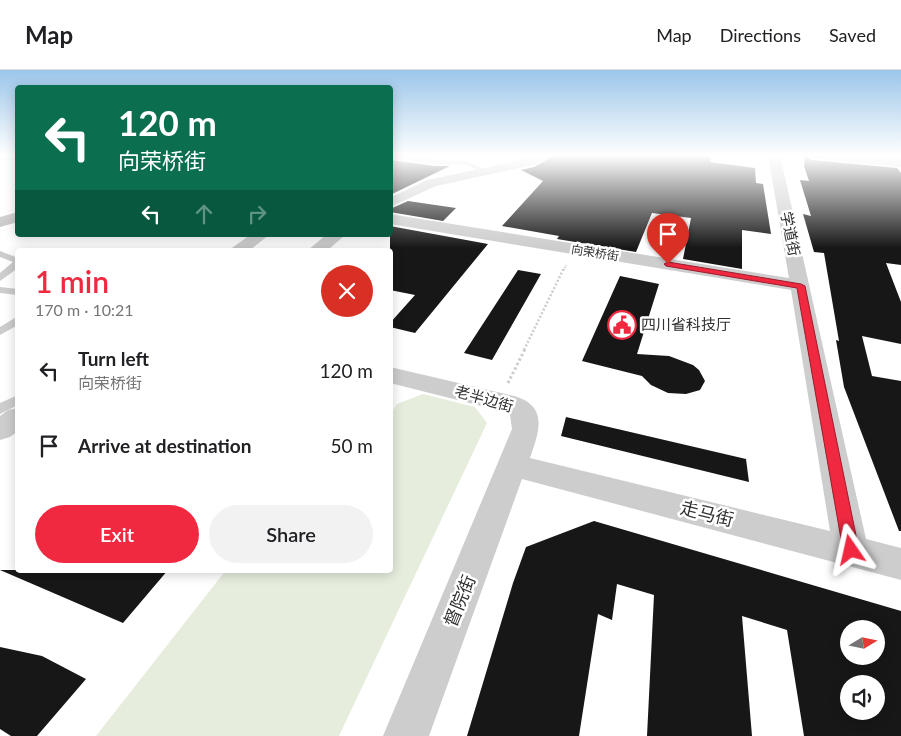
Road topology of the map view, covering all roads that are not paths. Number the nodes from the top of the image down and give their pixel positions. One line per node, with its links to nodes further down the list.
1 (426, 186): 3 (street)
2 (780, 186): 17 (street, 学道街)
3 (393, 202)
4 (15, 208): 5 (main road)
5 (0, 212)
6 (15, 218): 8 (main road)
7 (393, 219): 17 (street, 向荣桥街)
8 (0, 222)
9 (258, 237): 11 (street)
10 (334, 237): 12 (street)
11 (241, 248)
12 (320, 248)
13 (0, 254): 14 (lane)
14 (15, 261)
15 (15, 265): 16 (lane)
16 (0, 278)
17 (801, 286): 28 (street, 学道街)
18 (0, 290): 19 (lane)
19 (15, 292)
20 (15, 321): 21 (lane)
21 (0, 332)
22 (393, 376): 27 (street, 老半边街)
23 (15, 402): 24 (lane)
24 (0, 409)
25 (15, 419): 26 (street)
26 (0, 430)
27 (513, 466): 28 (street, 走马街); 30 (street, 督院街)
28 (851, 550): 29 (street, 走马街)
29 (901, 564)
30 (406, 736)

